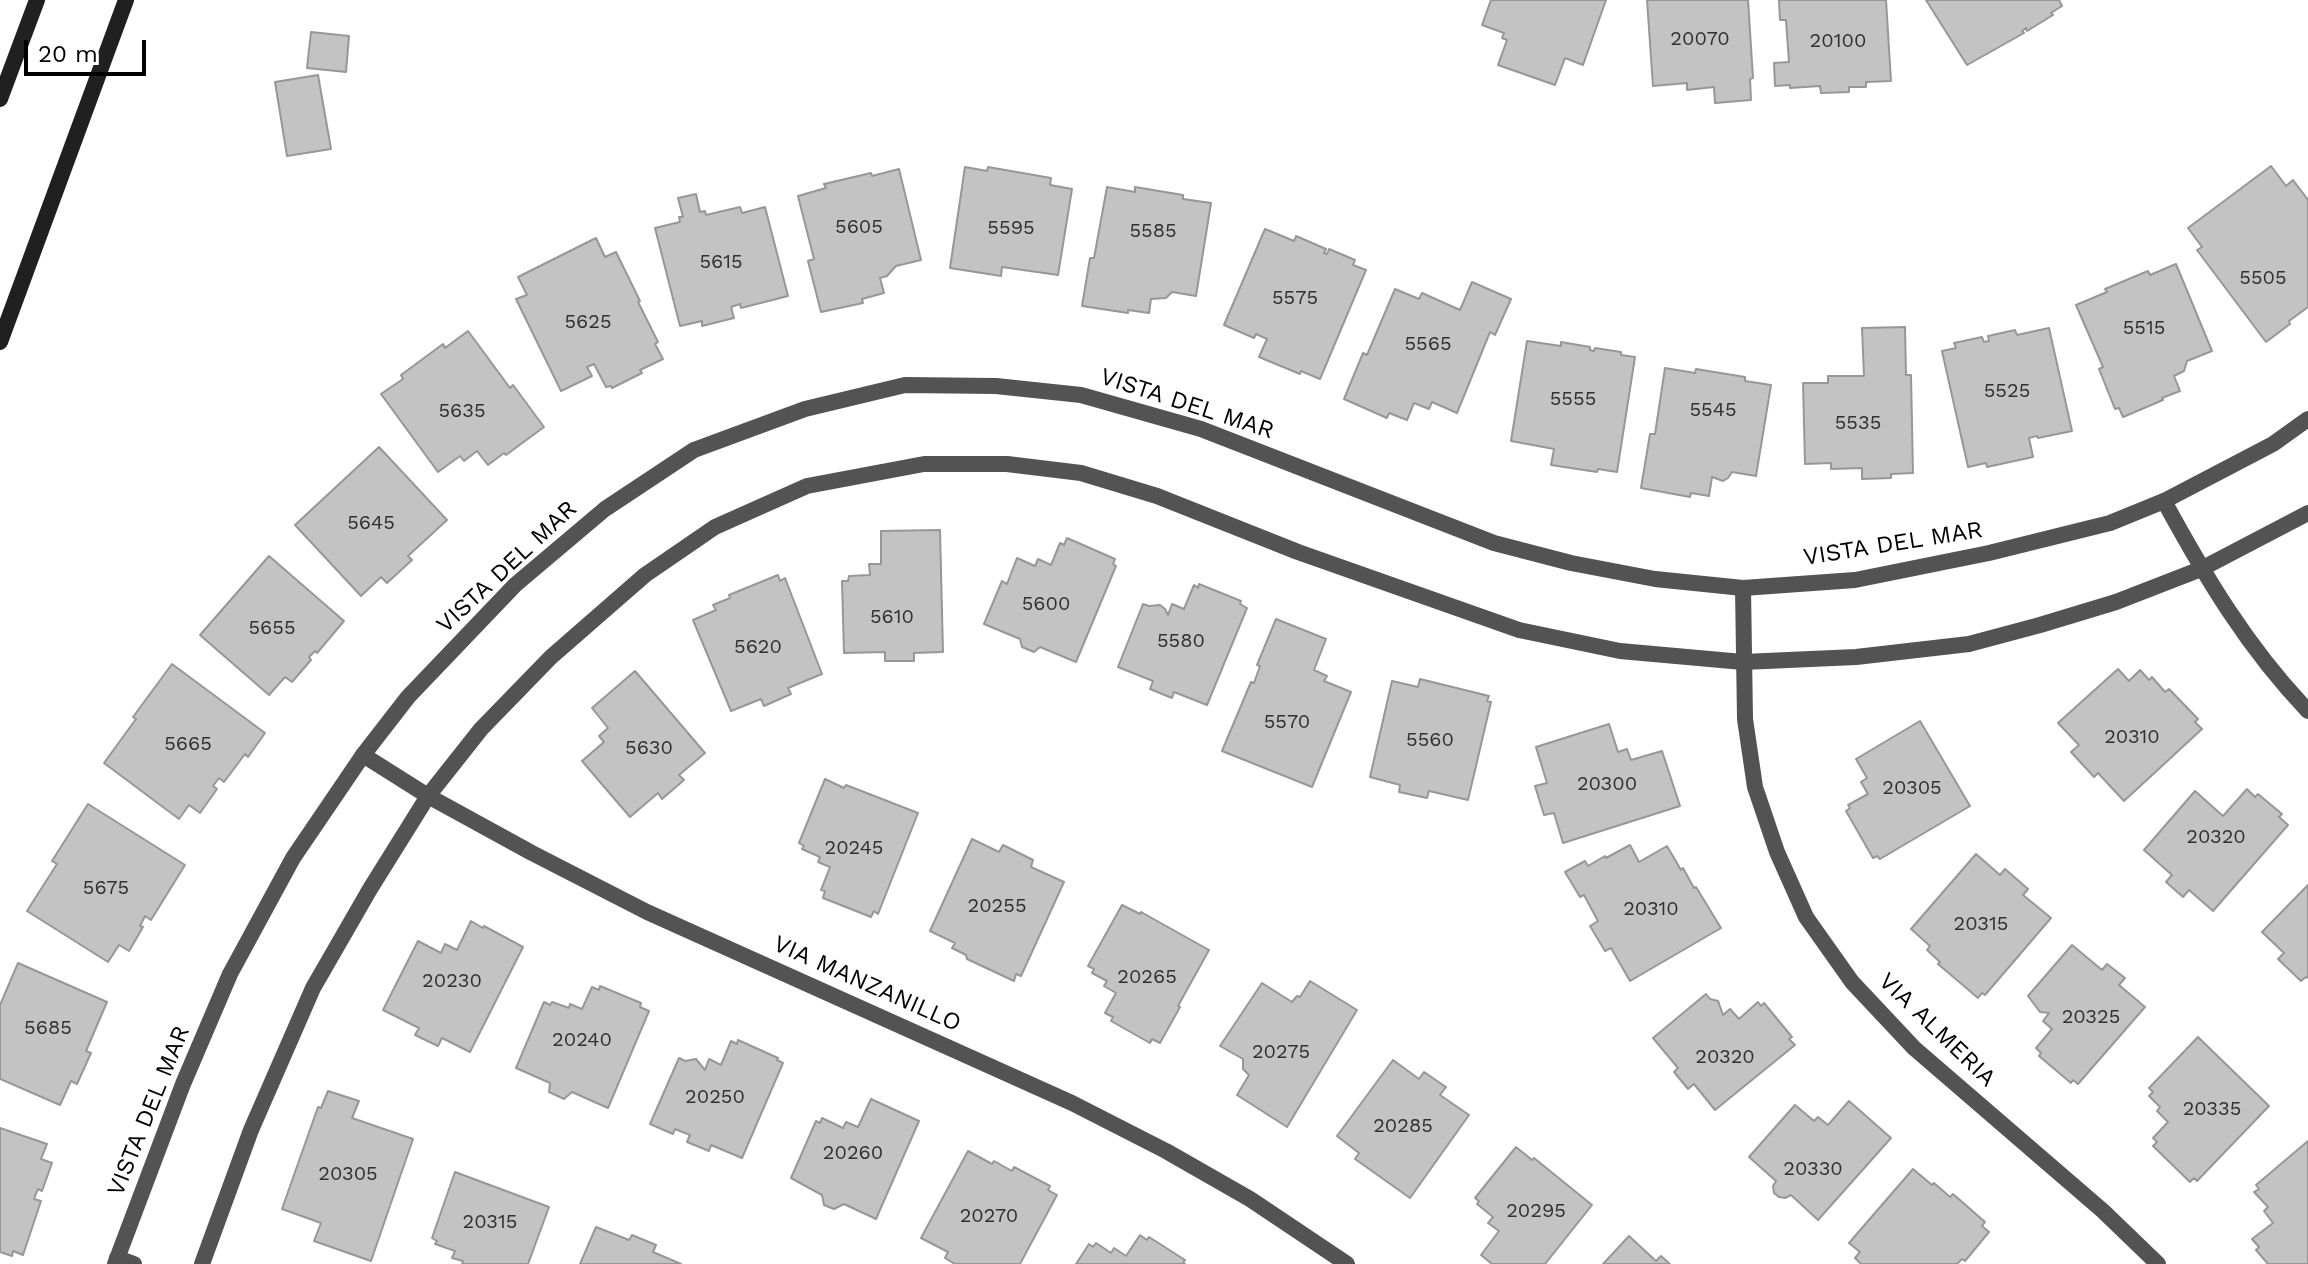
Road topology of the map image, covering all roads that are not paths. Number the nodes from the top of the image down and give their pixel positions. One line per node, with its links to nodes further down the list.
1 (37, 0): 3 (main road)
2 (126, 0): 4 (main road)
3 (0, 99)
4 (0, 342)
5 (2308, 419): 6 (street, VISTA DEL MAR)
6 (2164, 501): 8 (street); 9 (street, VISTA DEL MAR)
7 (2308, 513): 8 (street)
8 (2201, 569): 10 (street); 11 (street)
9 (1743, 588): 10 (street, VIA ALMERIA); 12 (street, VISTA DEL MAR)
10 (1743, 662): 13 (street); 18 (street, VIA ALMERIA)
11 (2308, 711)
12 (363, 755): 13 (street, VIA MANZANILLO); 14 (street, VISTA DEL MAR)
13 (428, 796): 16 (street); 17 (street, VIA MANZANILLO)
14 (116, 1261): 15 (street)
15 (134, 1264)
16 (202, 1264)
17 (1347, 1264)
18 (2158, 1264)

